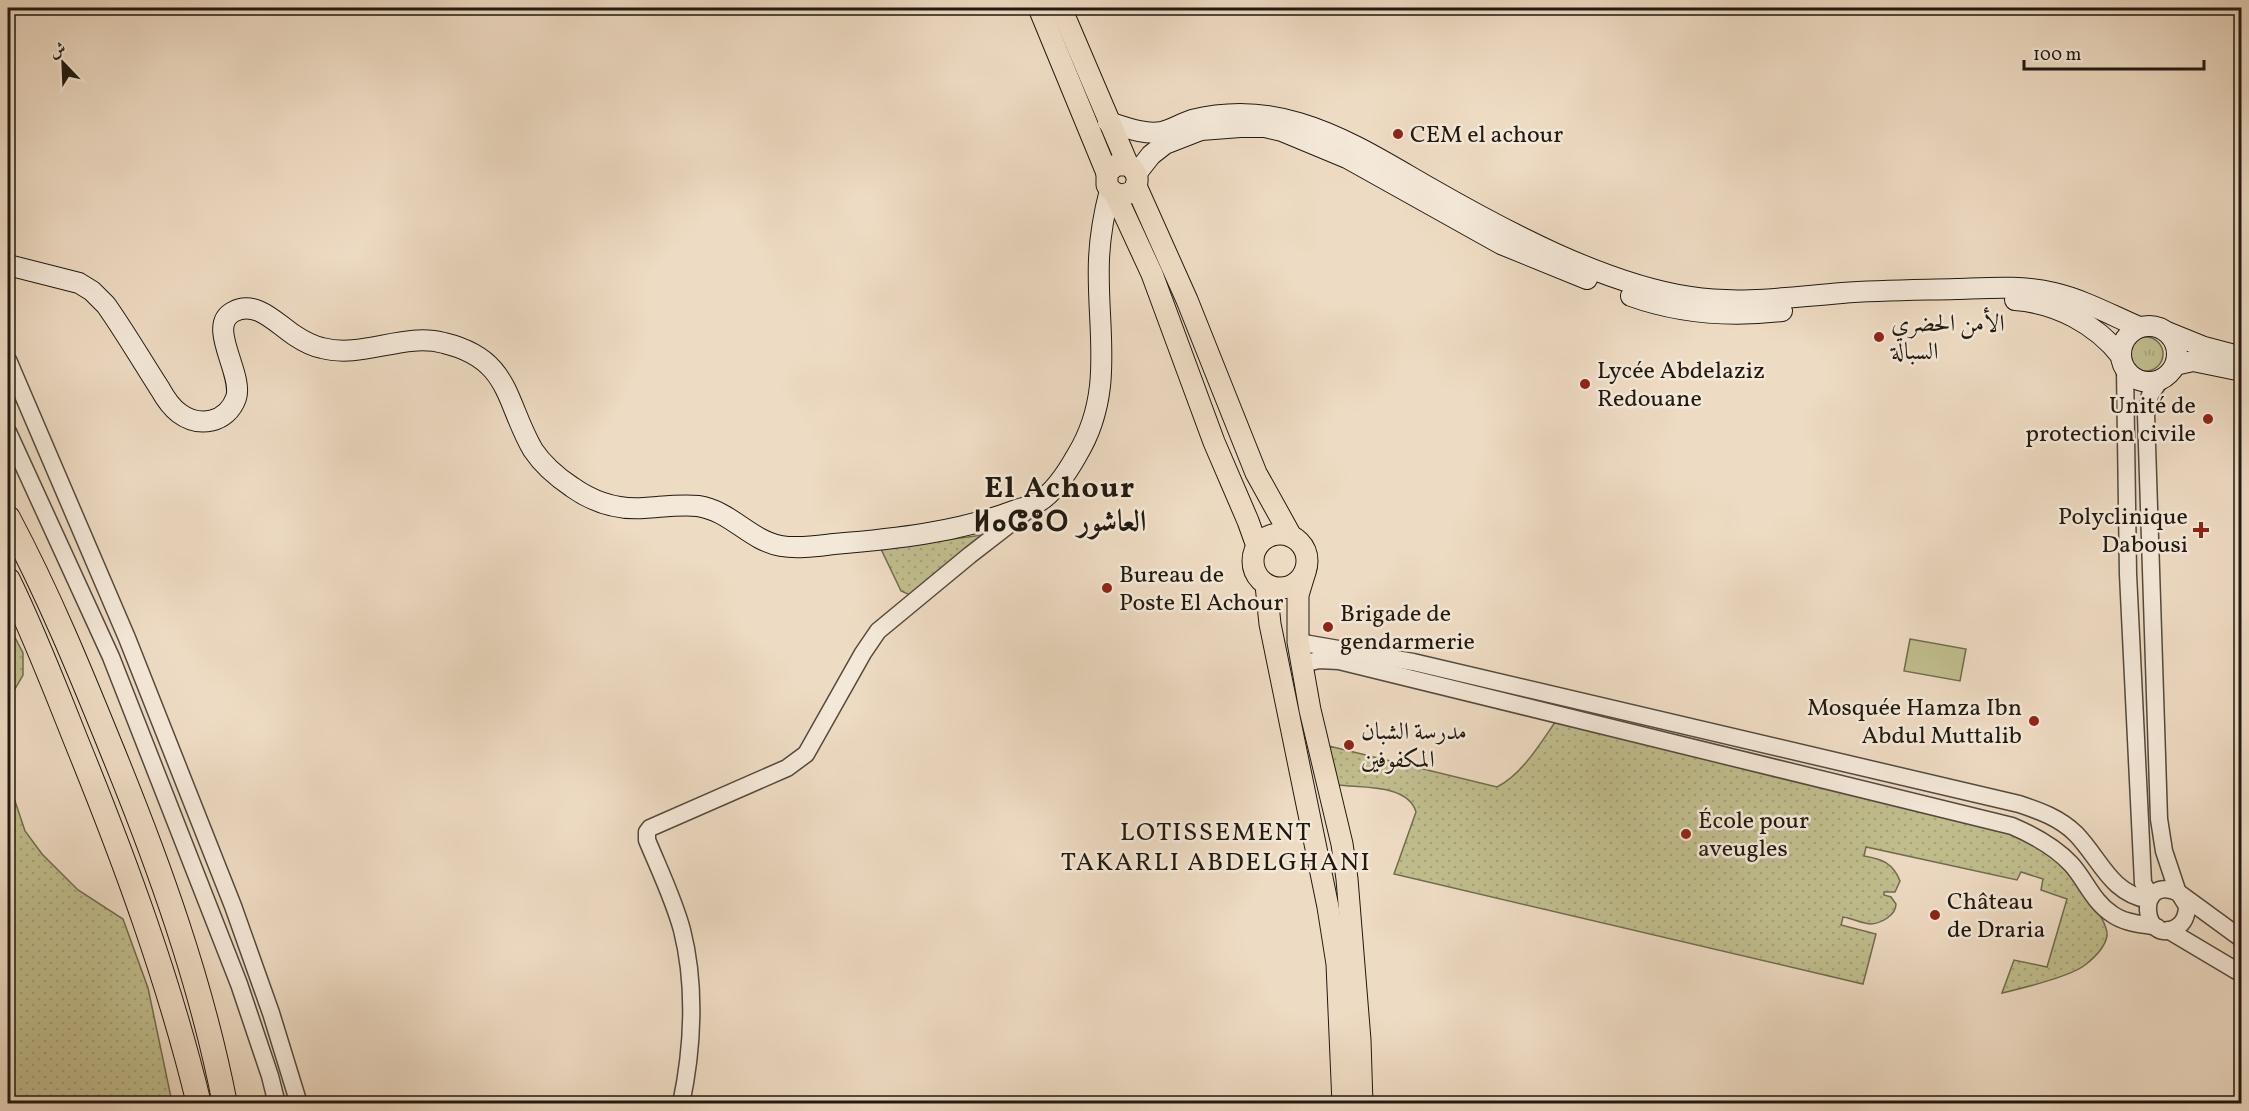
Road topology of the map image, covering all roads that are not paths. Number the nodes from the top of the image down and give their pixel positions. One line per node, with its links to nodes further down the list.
1 (1039, 8): 5 (main road)
2 (1061, 8): 3 (main road)
3 (1108, 122): 4 (main road); 7 (main road)
4 (1134, 175): 5 (main road); 5 (main road); 11 (main road); 17 (main road)
5 (1111, 186): 15 (main road); 18 (main road)
6 (13, 270): 15 (main road)
7 (2139, 327): 8 (main road); 11 (main road)
8 (2167, 332): 9 (main road); 12 (main road)
9 (2241, 357)
10 (8, 360): 33 (street)
11 (2123, 362): 12 (main road); 25 (street)
12 (2168, 371): 13 (main road); 24 (street)
13 (2241, 371)
14 (8, 432): 32 (street)
15 (1040, 501): 29 (street)
16 (8, 518): 31 (highway)
17 (1291, 536): 18 (main road); 19 (main road)
18 (1257, 546): 21 (main road)
19 (1305, 572): 21 (main road); 22 (main road)
20 (8, 580): 30 (highway)
21 (1266, 585): 34 (main road)
22 (1298, 642): 23 (main road); 25 (street)
23 (1302, 664): 26 (street); 35 (main road)
24 (2178, 893): 25 (street); 26 (street); 27 (street)
25 (2150, 899): 26 (street)
26 (2162, 929): 28 (street)
27 (2241, 939)
28 (2241, 974)
29 (683, 1096)
30 (199, 1104)
31 (225, 1104)
32 (277, 1104)
33 (299, 1104)
34 (1343, 1104)
35 (1362, 1104)

